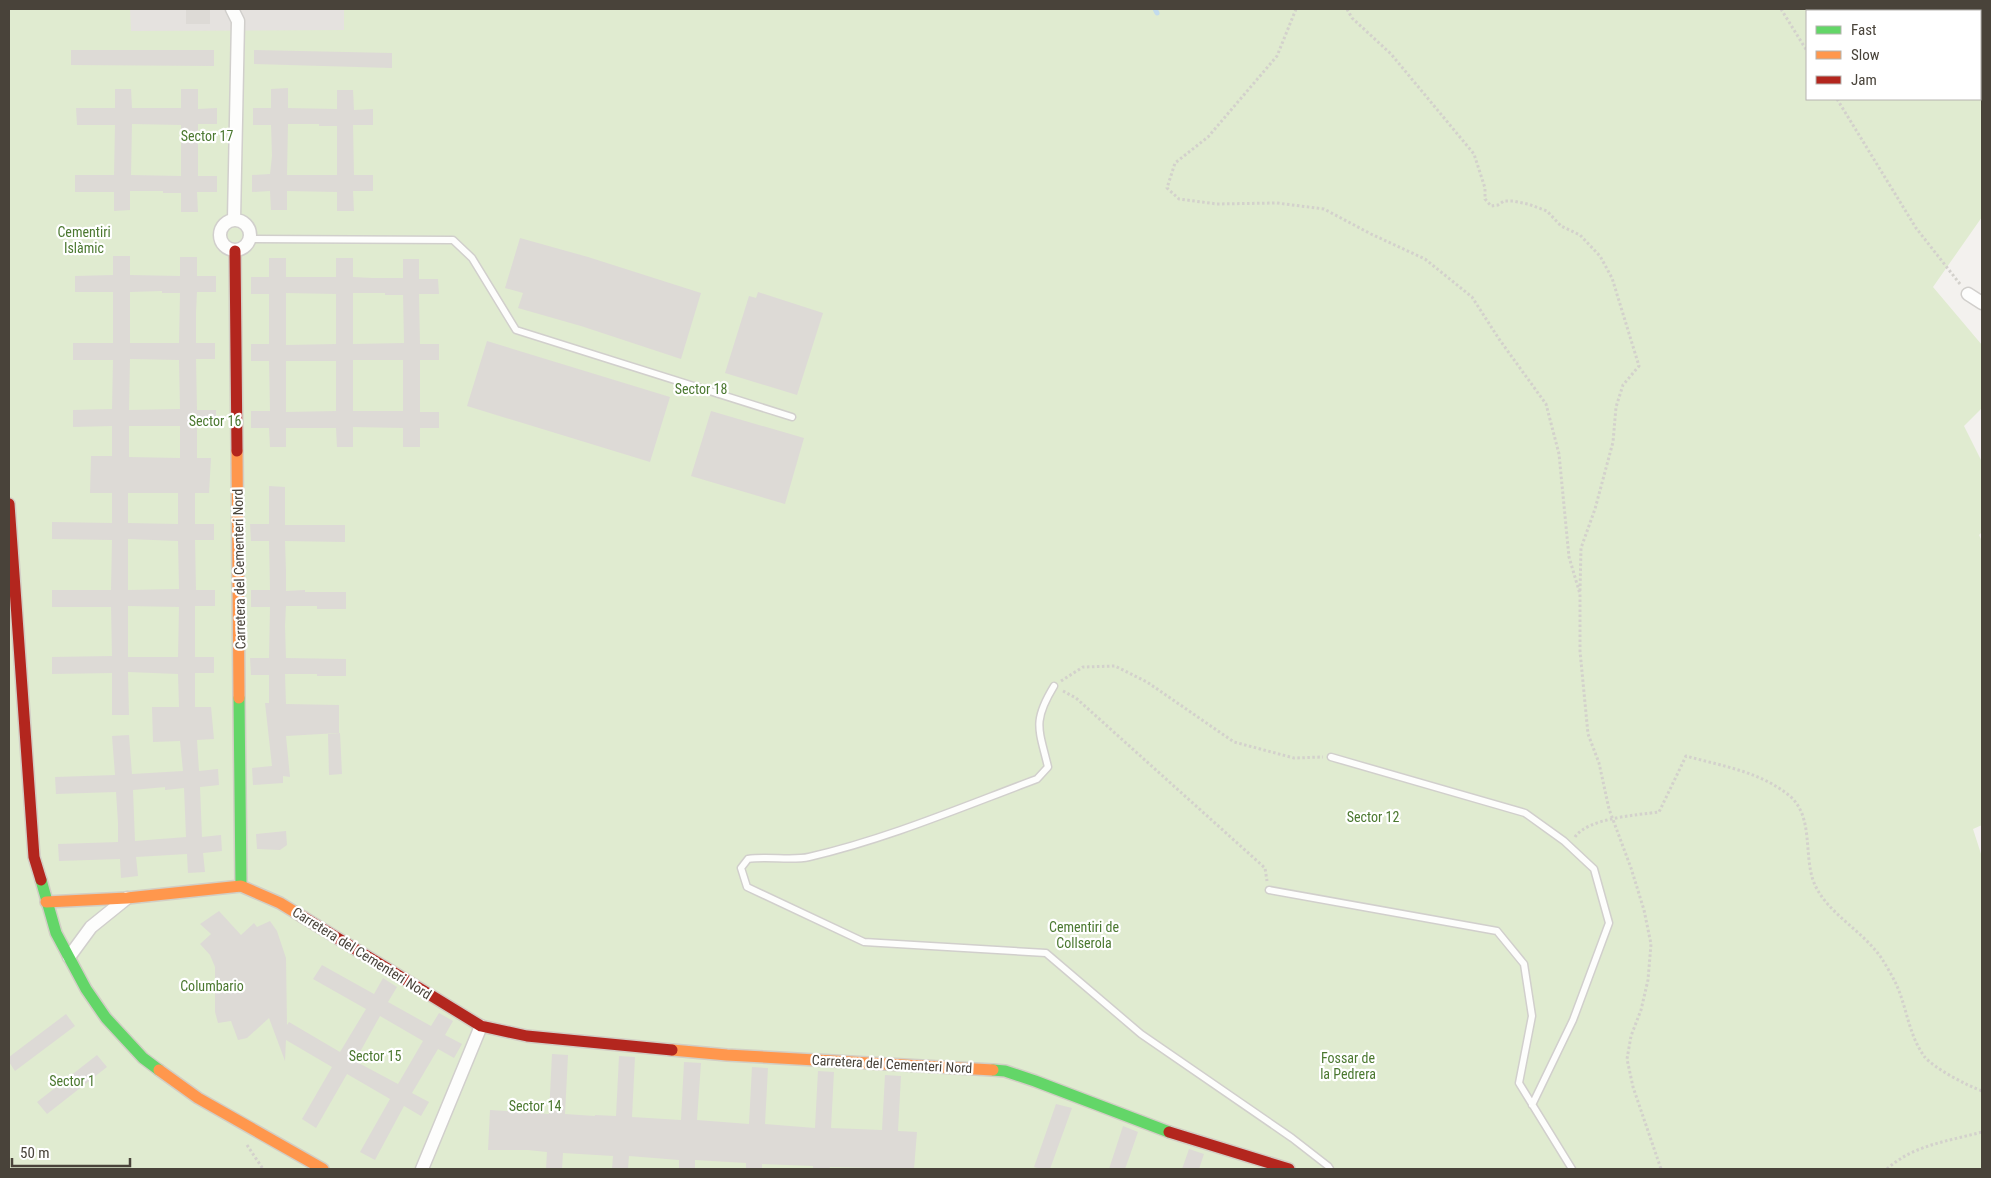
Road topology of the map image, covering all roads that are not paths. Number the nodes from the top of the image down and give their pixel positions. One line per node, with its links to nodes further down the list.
1 (232, 9): 2 (street)
2 (234, 219): 3 (street); 4 (street)
3 (250, 240): 4 (street); 7 (lane)
4 (235, 251): 11 (street, Carretera del Cementeri Nord)
5 (1968, 294): 6 (street)
6 (1982, 303)
7 (792, 417)
8 (9, 504): 14 (street)
9 (1054, 686): 21 (lane)
10 (1331, 757): 17 (lane)
11 (241, 886): 13 (street, Carretera del Cementeri Nord); 16 (street, Carretera del Cementeri Nord)
12 (1269, 890): 17 (lane)
13 (127, 898): 14 (street, Carretera del Cementeri Nord); 15 (street)
14 (46, 902): 15 (street)
15 (69, 957): 18 (street)
16 (481, 1026): 19 (street); 20 (street, Carretera del Cementeri Nord)
17 (1532, 1105): 22 (lane)
18 (323, 1169)
19 (422, 1169)
20 (1289, 1169)
21 (1330, 1169)
22 (1572, 1169)

